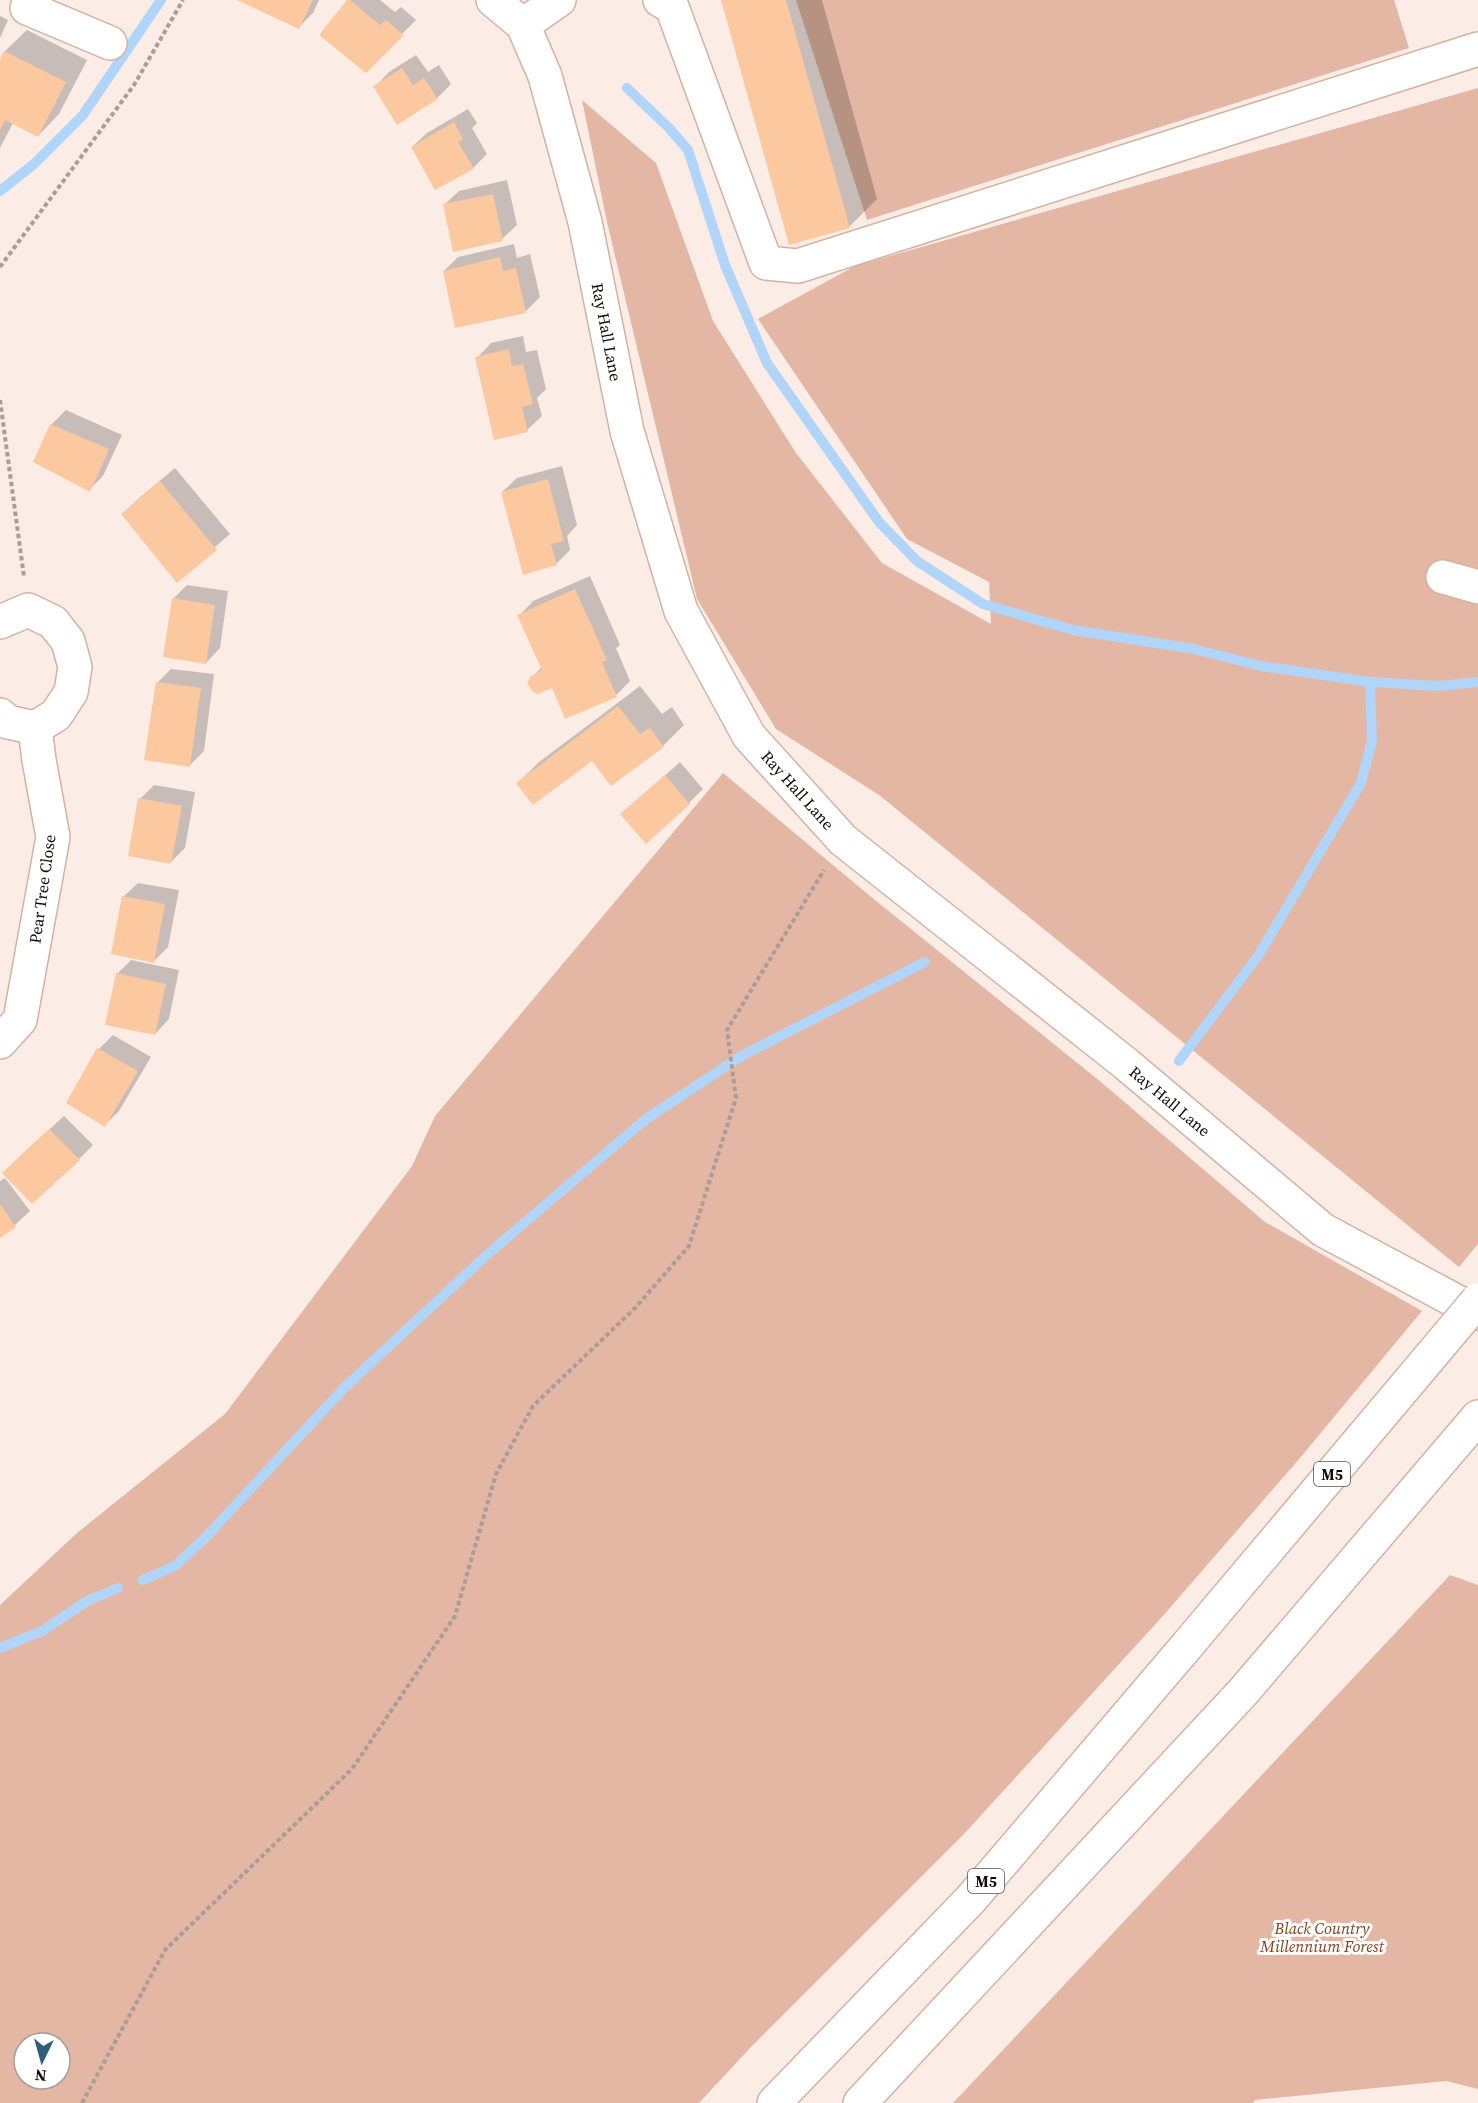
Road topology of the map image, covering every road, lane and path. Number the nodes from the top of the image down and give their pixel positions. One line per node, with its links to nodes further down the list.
1 (183, 0): 10 (path)
2 (493, 0): 7 (main road, Ray Hall Lane)
3 (559, 0): 7 (main road)
4 (660, 0): 9 (main road)
5 (27, 8): 6 (main road)
6 (72, 12): 8 (main road)
7 (523, 25): 20 (main road, Ray Hall Lane)
8 (110, 44)
9 (1478, 49)
10 (0, 267)
11 (0, 400): 14 (path)
12 (1443, 577): 13 (main road)
13 (1478, 587)
14 (14, 616): 16 (main road)
15 (0, 716): 16 (main road)
16 (35, 728): 18 (main road, Pear Tree Close)
17 (825, 869): 22 (path)
18 (0, 1042)
19 (1478, 1300): 23 (main road, M5, bridge)
20 (1478, 1313)
21 (1478, 1416): 24 (main road)
22 (82, 2103)
23 (774, 2103)
24 (860, 2103)

